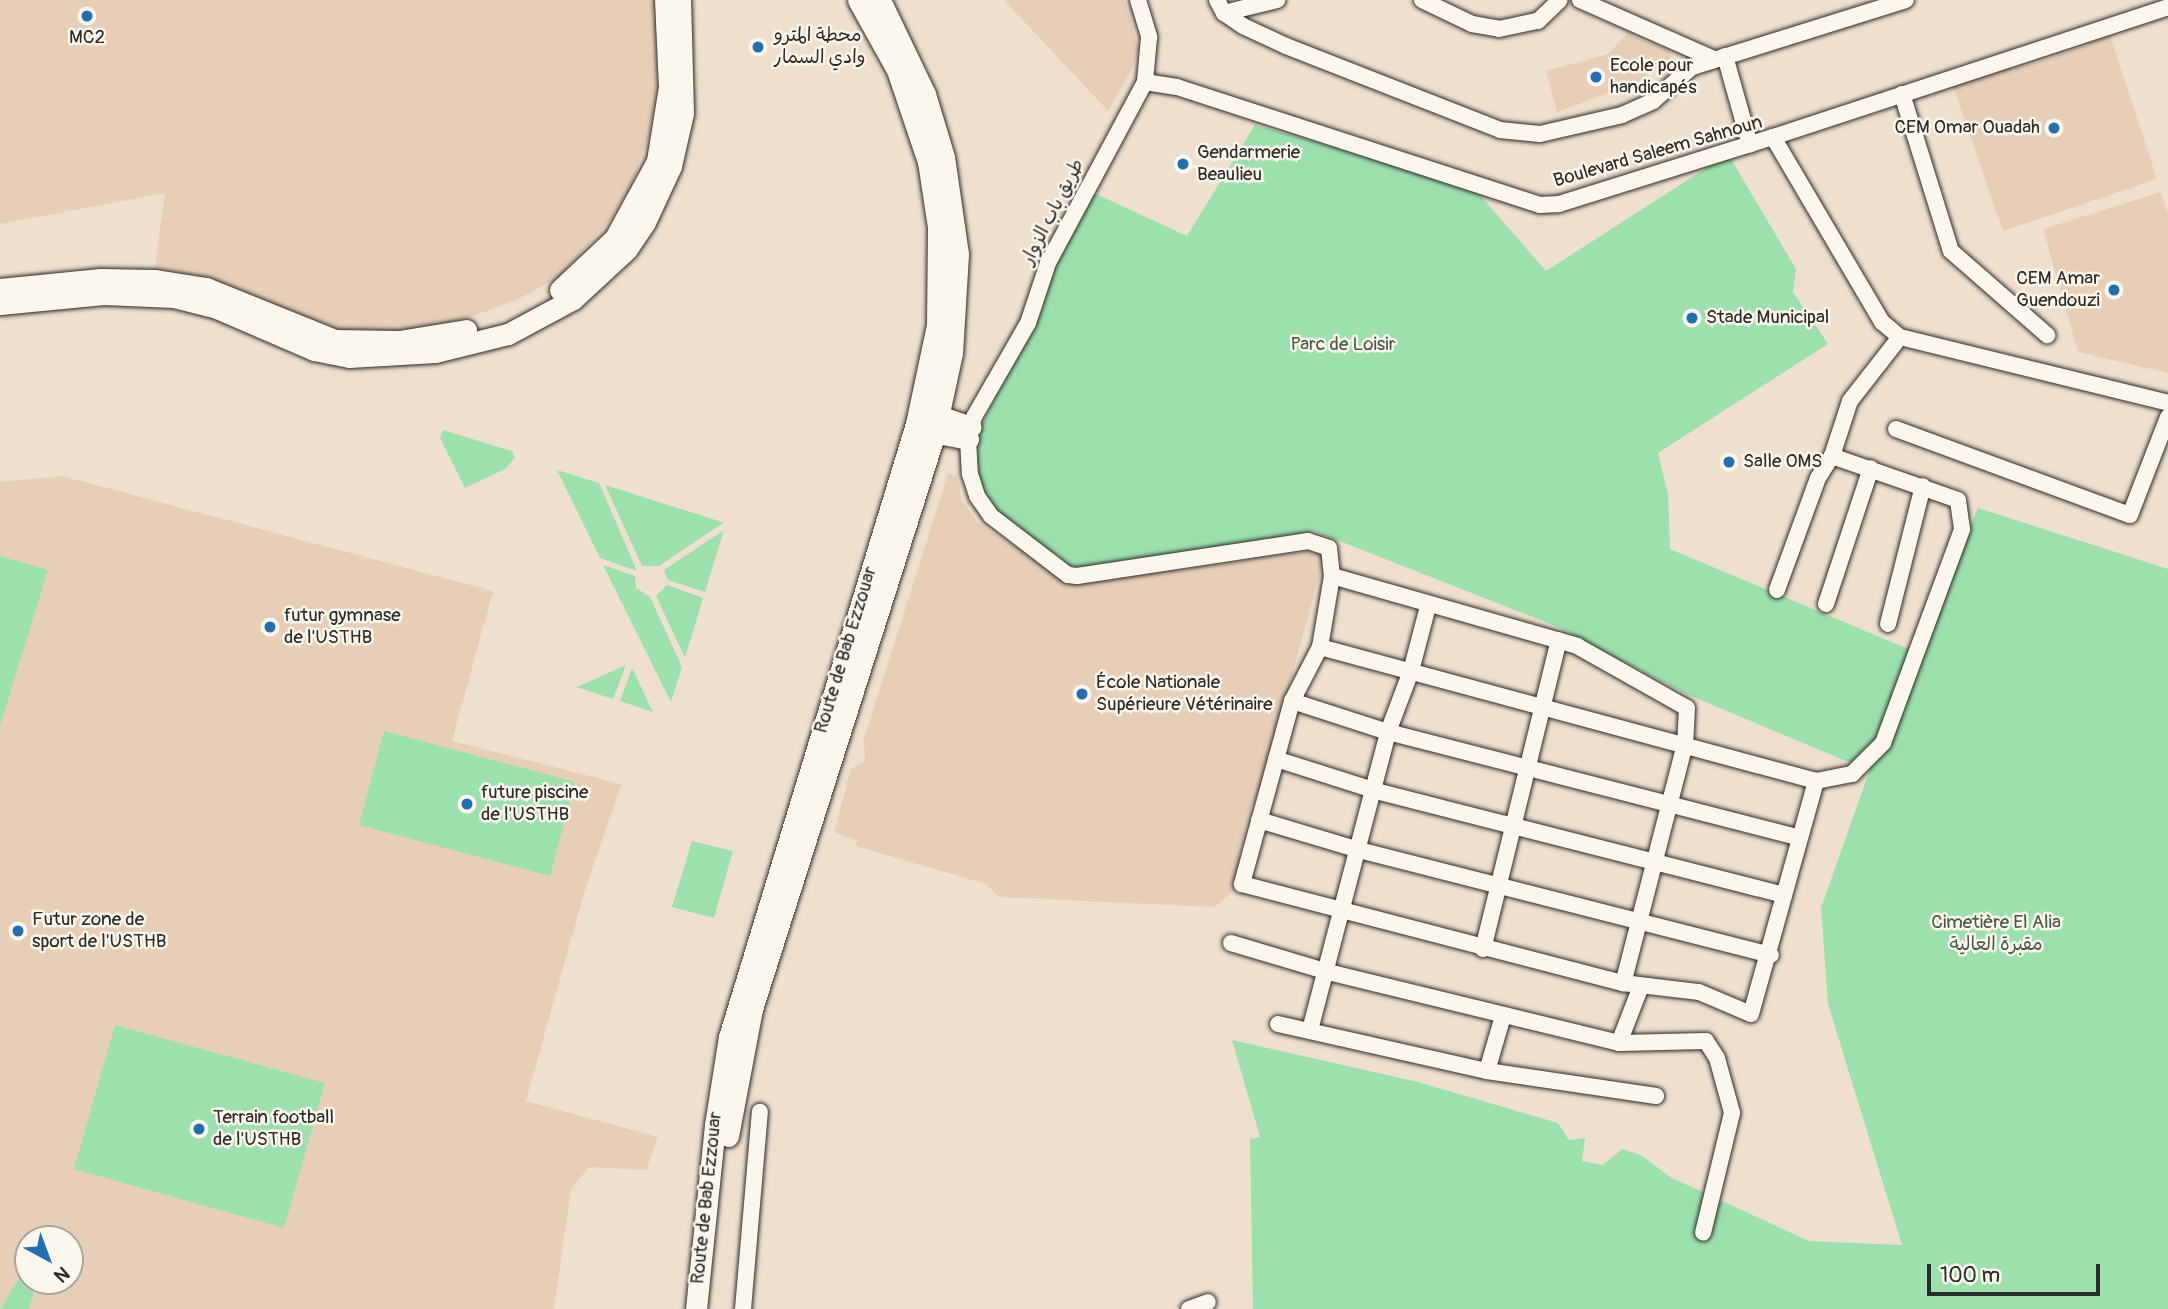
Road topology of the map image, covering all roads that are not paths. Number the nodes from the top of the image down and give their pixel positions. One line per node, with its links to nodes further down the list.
1 (666, 0): 18 (main road)
2 (680, 0): 19 (main road)
3 (1138, 0): 14 (street, طريق باب الزوار)
4 (1277, 0): 10 (street)
5 (1422, 0): 6 (street)
6 (1560, 0)
7 (1580, 0): 13 (street)
8 (1903, 1): 13 (street)
9 (870, 2): 12 (main road, Route de Bab Ezzouar)
10 (1221, 6): 13 (street)
11 (2168, 7): 15 (street)
12 (884, 27): 23 (main road, Route de Bab Ezzouar); 25 (main road, Route de Bab Ezzouar)
13 (1719, 57): 17 (street)
14 (1145, 82): 17 (street, Boulevard Saleem Sahnoun); 27 (street, طريق باب الزوار)
15 (1902, 94): 16 (street); 20 (street)
16 (1773, 136): 17 (street, Boulevard Saleem Sahnoun); 21 (street, Boulevard Saleem Sahnoun)
17 (1750, 145)
18 (0, 289)
19 (0, 304)
20 (2048, 335)
21 (1900, 337): 22 (street); 29 (street)
22 (2168, 403)
23 (940, 413): 25 (main road); 27 (main road); 28 (main road, Route de Bab Ezzouar)
24 (2168, 417): 26 (street)
25 (917, 419): 28 (main road); 73 (main road, Route de Bab Ezzouar)
26 (1896, 429)
27 (969, 433): 28 (main road); 32 (street)
28 (934, 436): 74 (main road, Route de Bab Ezzouar)
29 (1832, 456): 30 (street); 33 (street)
30 (1871, 468): 31 (street); 34 (street)
31 (1923, 486): 36 (street); 46 (street)
32 (1332, 576): 35 (street); 38 (street)
33 (1777, 590)
34 (1826, 604)
35 (1428, 606): 37 (street); 39 (street)
36 (1888, 624)
37 (1559, 640): 41 (street); 43 (street)
38 (1320, 647): 39 (street); 40 (street)
39 (1412, 671): 41 (street); 42 (street)
40 (1292, 701): 42 (street); 44 (street)
41 (1542, 706): 43 (street); 45 (street)
42 (1388, 733): 45 (street); 47 (street)
43 (1685, 744): 46 (street); 48 (street)
44 (1276, 759): 47 (street); 49 (street)
45 (1528, 767): 48 (street); 50 (street)
46 (1816, 781): 51 (street)
47 (1376, 792): 50 (street); 52 (street)
48 (1670, 804): 51 (street); 53 (street)
49 (1259, 820): 52 (street); 56 (street)
50 (1513, 825): 53 (street); 54 (street)
51 (1800, 838): 55 (street)
52 (1359, 850): 54 (street); 56 (street)
53 (1656, 862): 55 (street); 57 (street)
54 (1499, 886): 57 (street); 59 (street)
55 (1784, 895): 60 (street)
56 (1344, 911): 59 (street); 61 (street)
57 (1640, 922): 60 (street); 62 (street)
58 (1231, 943): 61 (street)
59 (1483, 949): 62 (street)
60 (1771, 955): 63 (street)
61 (1328, 972): 64 (street); 66 (street)
62 (1623, 983): 63 (street)
63 (1641, 986): 67 (street)
64 (1503, 1016): 67 (street); 68 (street)
65 (1278, 1024): 66 (street)
66 (1310, 1030): 68 (street)
67 (1619, 1043): 71 (street)
68 (1487, 1071): 69 (street)
69 (1656, 1096)
70 (760, 1112): 75 (street)
71 (1703, 1233)
72 (1208, 1302): 76 (street)
73 (696, 1309)
74 (710, 1309)
75 (743, 1309)
76 (1189, 1309)

